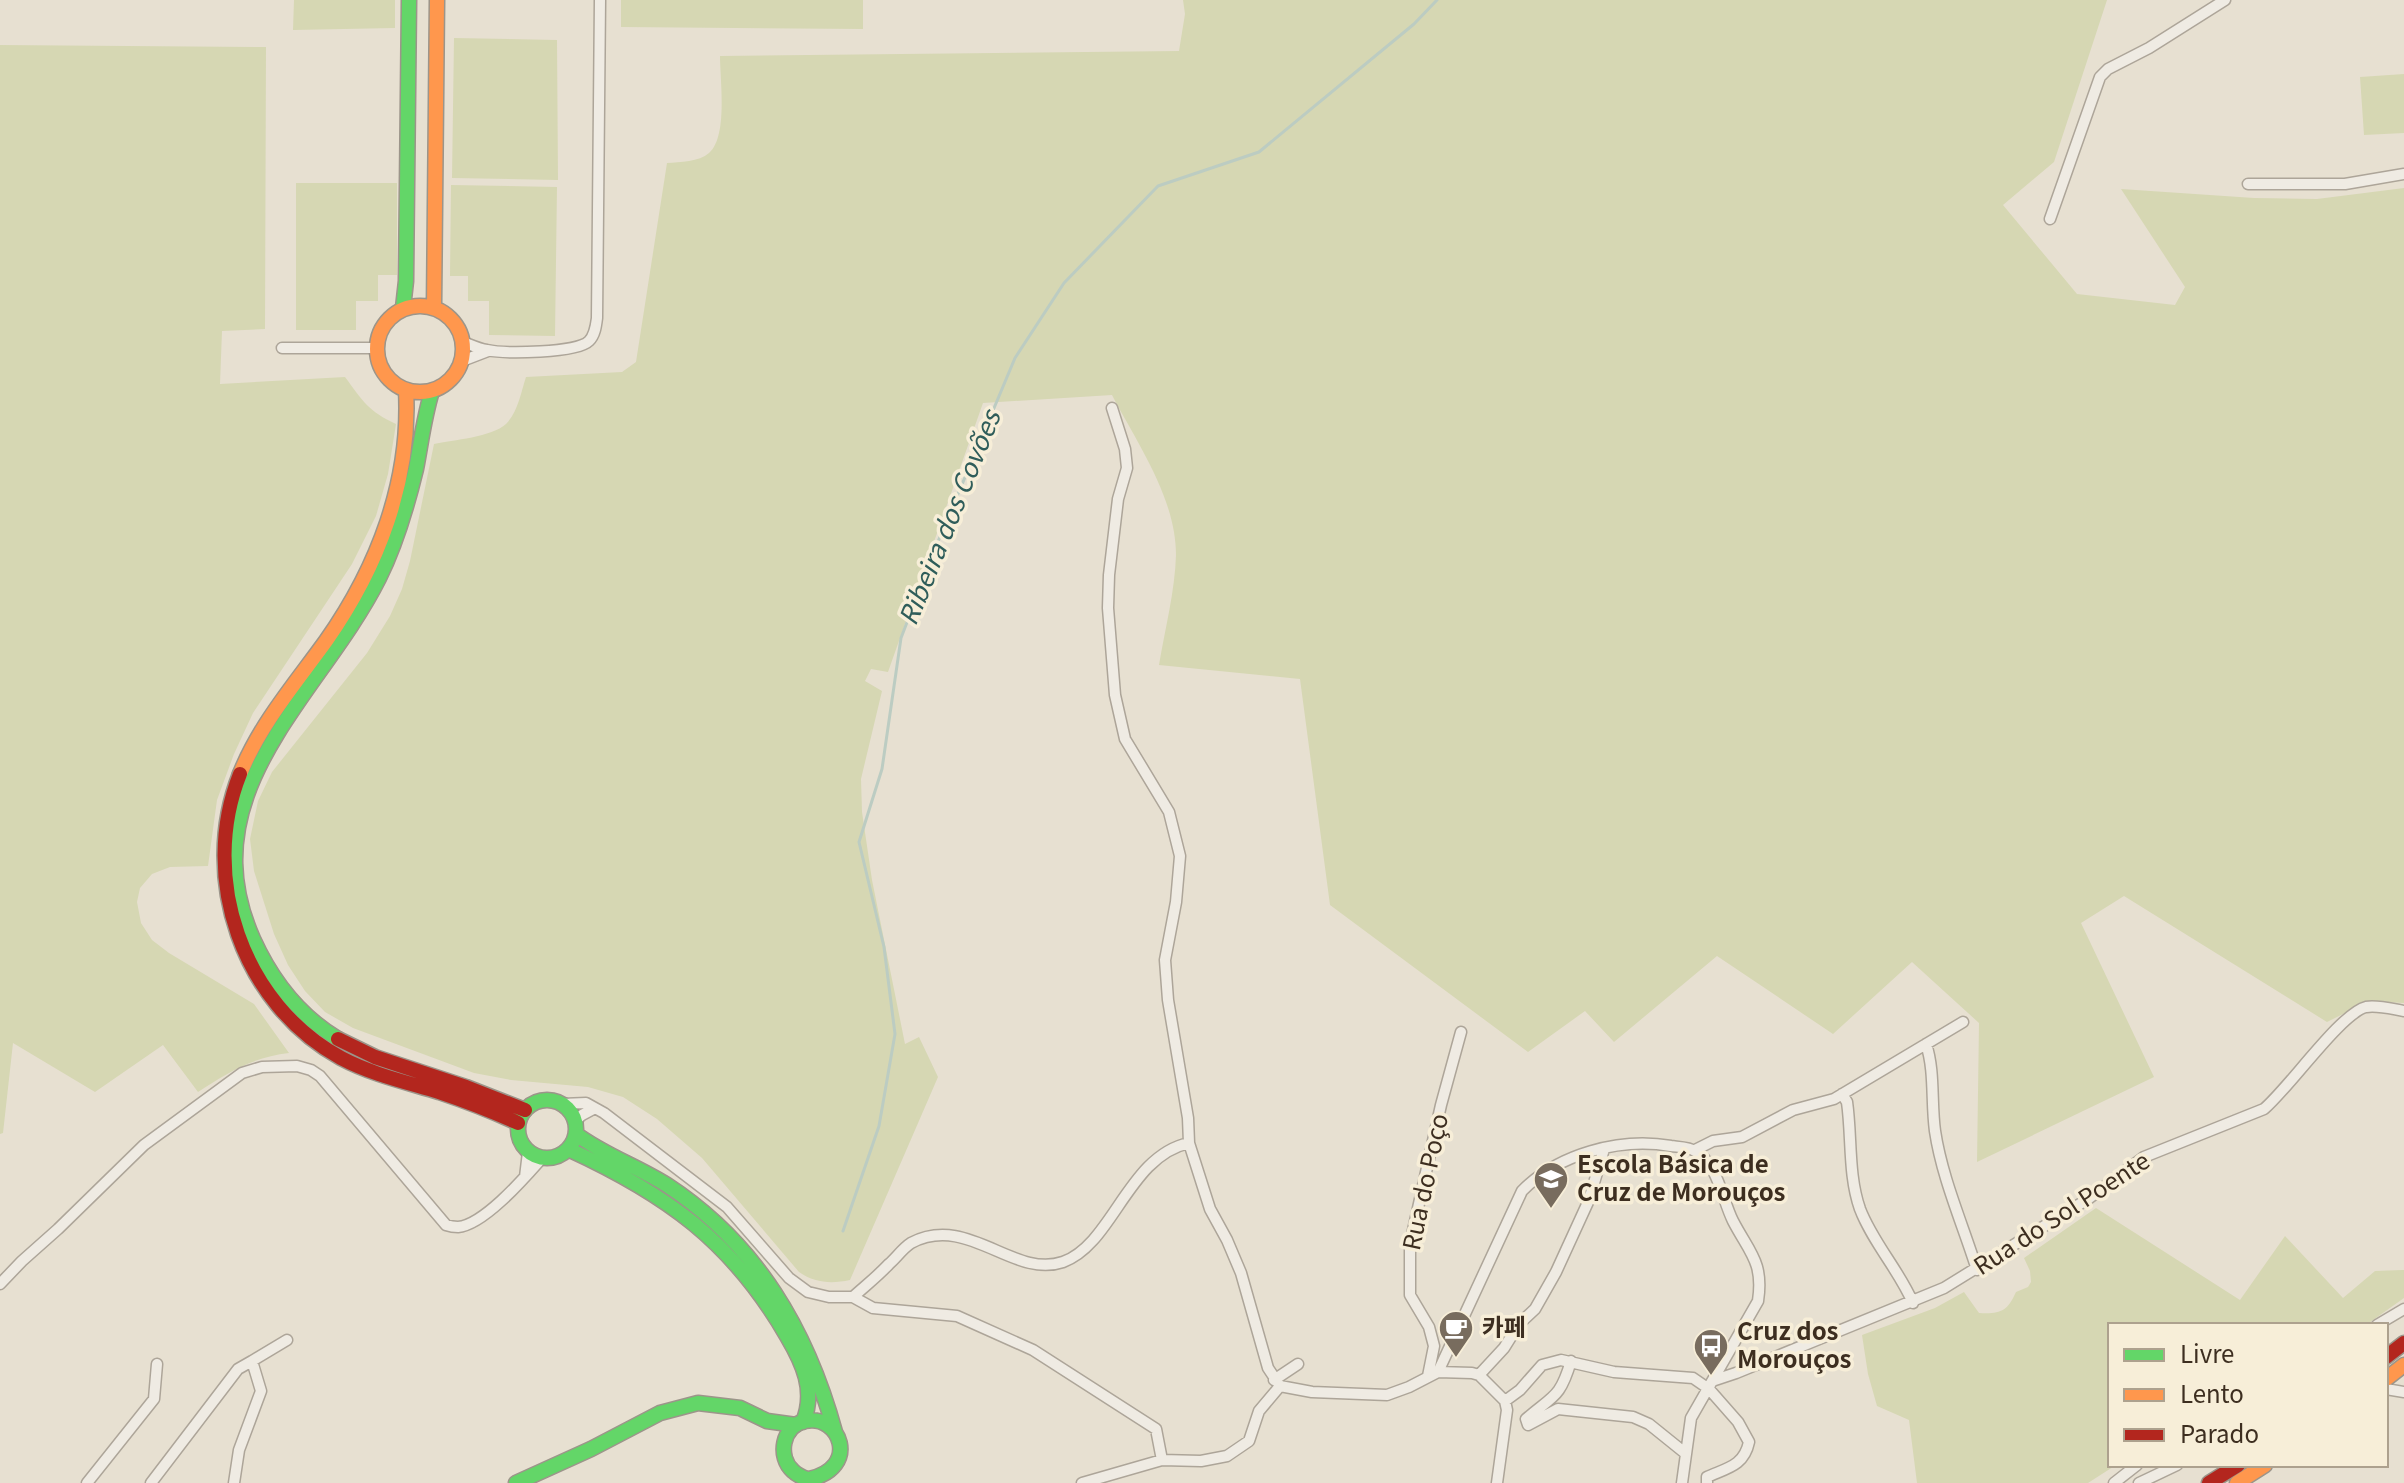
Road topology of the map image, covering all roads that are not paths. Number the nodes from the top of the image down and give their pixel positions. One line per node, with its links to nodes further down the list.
1 (409, 0): 9 (main road)
2 (437, 0): 8 (main road)
3 (600, 0): 13 (street)
4 (2225, 0): 7 (street)
5 (2404, 174): 6 (street)
6 (2248, 184)
7 (2050, 219)
8 (434, 307): 9 (main road); 10 (main road)
9 (403, 308): 12 (main road)
10 (463, 342): 13 (street); 14 (main road)
11 (282, 348): 12 (street)
12 (377, 348): 15 (main road)
13 (488, 351): 14 (street)
14 (462, 361): 16 (main road)
15 (406, 390): 16 (main road); 25 (main road)
16 (432, 391): 25 (main road)
17 (1112, 408): 27 (street)
18 (2404, 1011): 32 (street, Rua do Sol Poente)
19 (1963, 1022): 21 (street)
20 (1461, 1032): 46 (street, Rua do Poço)
21 (1926, 1044): 22 (street); 32 (street)
22 (1842, 1094): 30 (street); 35 (street)
23 (562, 1104): 24 (street); 25 (main road); 26 (main road)
24 (595, 1108): 26 (street); 34 (street)
25 (521, 1116): 31 (main road)
26 (576, 1128): 28 (main road); 54 (main road)
27 (1189, 1143): 34 (street); 49 (street)
28 (568, 1149): 31 (main road); 53 (main road)
29 (1604, 1149): 30 (street); 46 (street); 47 (street)
30 (1695, 1150): 50 (street)
31 (535, 1155): 33 (street)
32 (1977, 1270): 35 (street, Rua do Sol Poente)
33 (0, 1284)
34 (853, 1297): 57 (street)
35 (1913, 1303): 50 (street, Rua do Sol Poente)
36 (2404, 1309): 37 (street)
37 (2380, 1323)
38 (287, 1340): 41 (street)
39 (2404, 1343): 40 (main road)
40 (2388, 1355)
41 (252, 1361): 65 (street); 66 (street)
42 (1571, 1361): 50 (street); 51 (street); 56 (street)
43 (157, 1364): 64 (street)
44 (1298, 1364): 49 (street)
45 (2404, 1365): 48 (main road)
46 (1433, 1374): 47 (street); 49 (street)
47 (1479, 1375): 51 (street)
48 (2388, 1377)
49 (1277, 1383): 57 (street)
50 (1712, 1384): 56 (street); 71 (street)
51 (1505, 1401): 69 (street)
52 (767, 1421): 53 (main road); 55 (main road); 67 (main road)
53 (800, 1423): 54 (main road); 55 (main road)
54 (835, 1432): 62 (main road)
55 (783, 1449): 63 (main road)
56 (1685, 1453): 70 (street)
57 (1162, 1460): 68 (street)
58 (2134, 1467): 72 (street)
59 (2173, 1467): 73 (street)
60 (2235, 1467): 74 (main road)
61 (2262, 1467): 75 (main road)
62 (832, 1476): 63 (main road)
63 (812, 1481)
64 (87, 1483)
65 (151, 1483)
66 (234, 1483)
67 (516, 1483)
68 (1082, 1483)
69 (1497, 1483)
70 (1682, 1483)
71 (1707, 1483)
72 (2114, 1483)
73 (2139, 1483)
74 (2209, 1483)
75 (2237, 1483)

